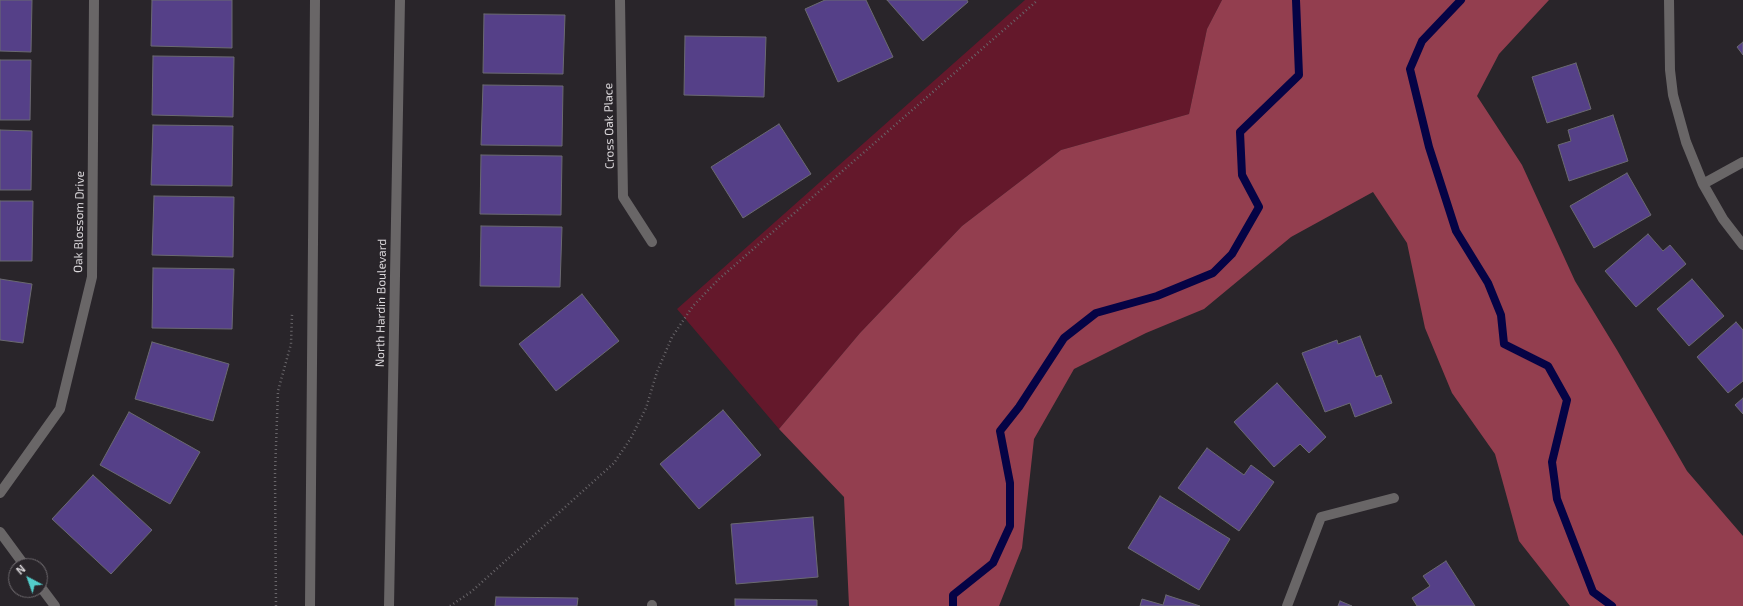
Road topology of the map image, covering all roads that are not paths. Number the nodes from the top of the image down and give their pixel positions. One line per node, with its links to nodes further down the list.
1 (94, 0): 10 (street, Oak Blossom Drive)
2 (315, 0): 16 (street)
3 (400, 0): 17 (street, North Hardin Boulevard)
4 (620, 0): 8 (street, Cross Oak Place)
5 (1669, 0): 7 (street)
6 (1743, 162): 7 (street)
7 (1703, 184): 9 (street)
8 (652, 242)
9 (1743, 245)
10 (0, 493)
11 (1394, 498): 18 (street)
12 (0, 532): 13 (street)
13 (19, 558)
14 (48, 597): 15 (street)
15 (55, 606)
16 (310, 606)
17 (389, 606)
18 (1286, 606)

